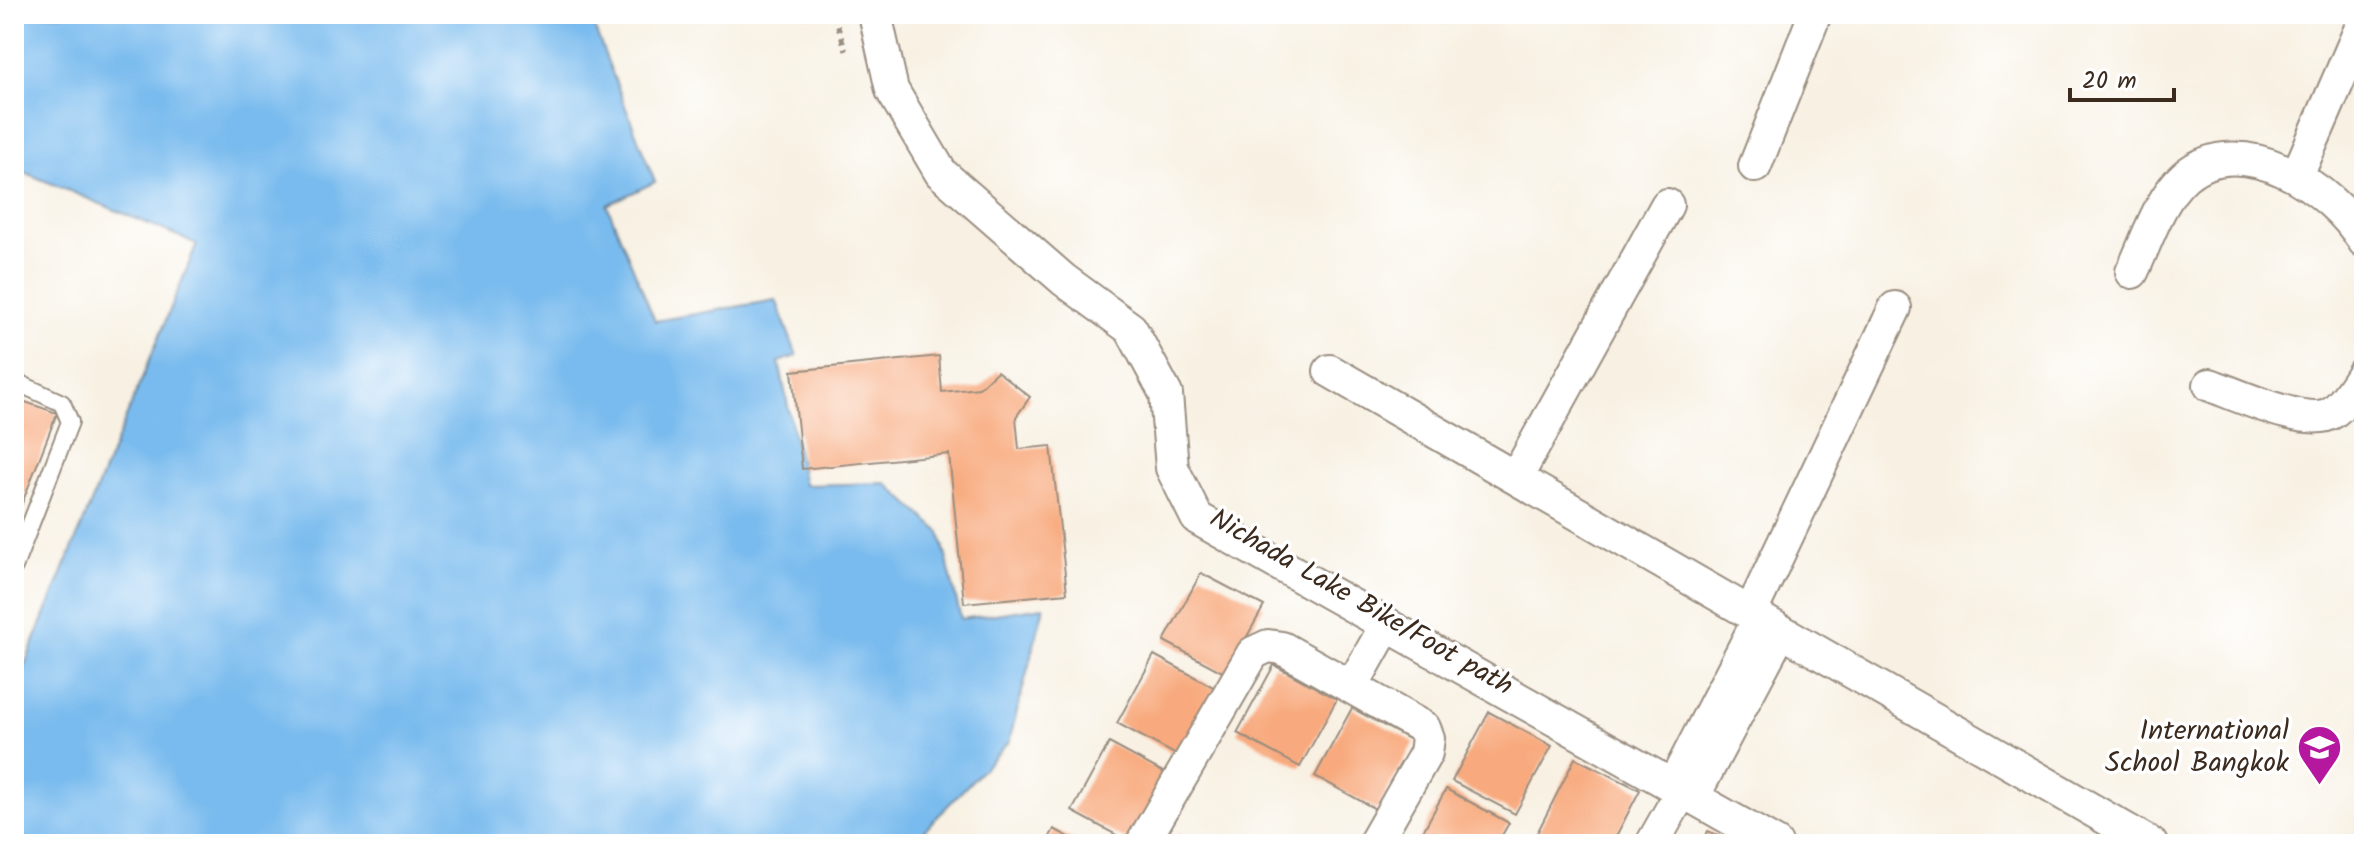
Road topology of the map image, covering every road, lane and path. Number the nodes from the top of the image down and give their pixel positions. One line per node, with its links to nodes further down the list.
1 (834, 14): 5 (path)
2 (875, 14): 19 (street)
3 (1815, 14): 6 (street)
4 (2364, 21): 7 (street)
5 (850, 62)
6 (1755, 166)
7 (2297, 176): 9 (street); 10 (street)
8 (1667, 205): 16 (street)
9 (2364, 241)
10 (2132, 272)
11 (1895, 308): 18 (street)
12 (1330, 371): 16 (street)
13 (2364, 372): 15 (street)
14 (14, 381): 17 (lane)
15 (2210, 385)
16 (1516, 478): 18 (street)
17 (14, 567)
18 (1764, 621): 21 (street); 26 (street)
19 (1387, 624): 20 (street); 21 (street)
20 (1352, 686): 22 (street); 23 (street)
21 (1683, 791): 24 (street); 25 (street)
22 (1142, 844)
23 (1374, 844)
24 (1652, 844)
25 (1776, 844)
26 (2151, 844)

